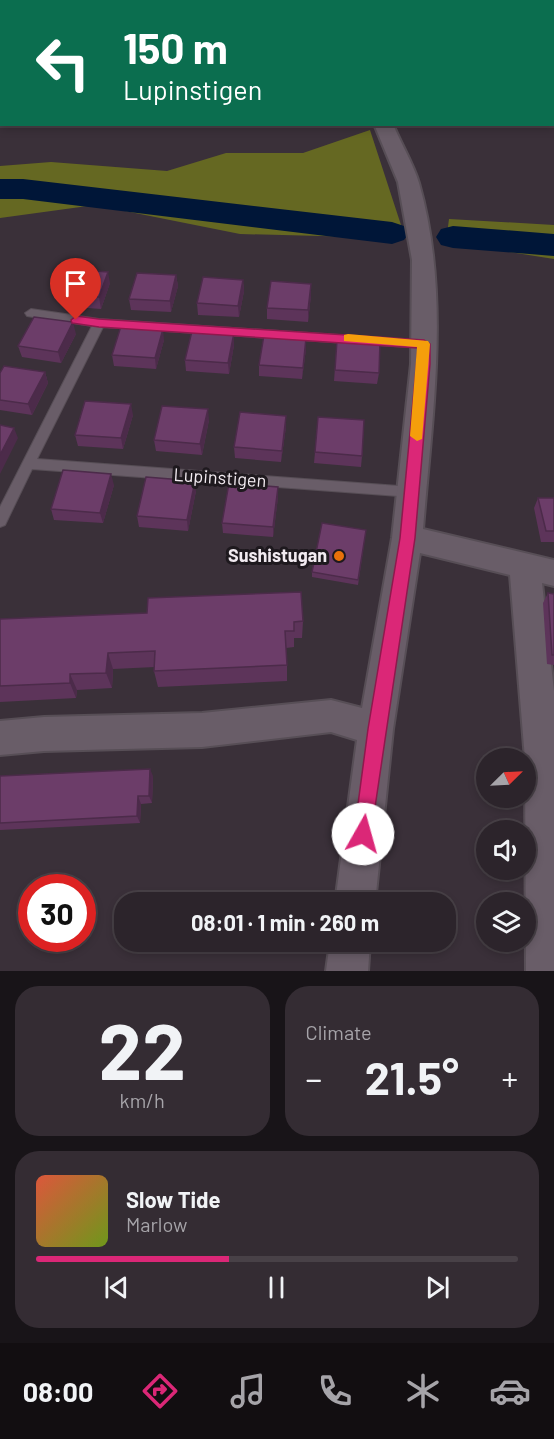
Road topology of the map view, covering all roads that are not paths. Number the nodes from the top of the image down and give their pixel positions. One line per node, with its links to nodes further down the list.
1 (384, 126): 4 (street)
2 (31, 313): 3 (lane)
3 (99, 323): 4 (lane); 5 (lane)
4 (424, 344): 6 (street)
5 (29, 464): 6 (lane, Lupinstigen); 7 (lane)
6 (412, 492): 8 (street)
7 (0, 521)
8 (407, 538): 9 (street); 10 (street)
9 (540, 570): 15 (street)
10 (376, 729): 11 (street); 12 (street)
11 (0, 738)
12 (356, 892)
13 (349, 952): 14 (street)
14 (347, 971)
15 (547, 971)

